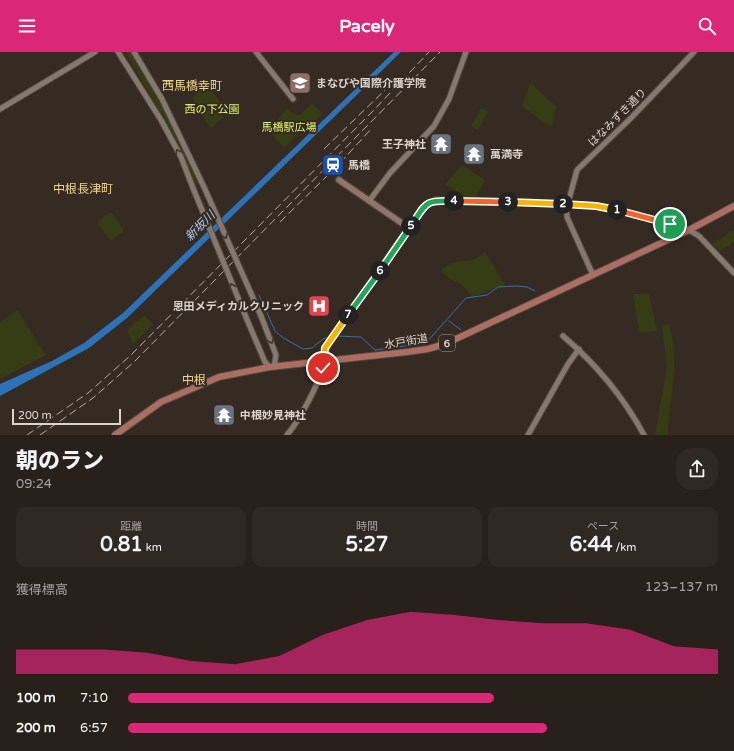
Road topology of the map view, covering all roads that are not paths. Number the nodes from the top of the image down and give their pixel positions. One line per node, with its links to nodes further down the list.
1 (95, 52): 8 (street)
2 (118, 52): 20 (street, one-way to 2, bridge)
3 (134, 52): 20 (street, one-way to 20, bridge)
4 (256, 52): 7 (street)
5 (466, 52): 10 (street)
6 (694, 52): 11 (street, はなみずき通り)
7 (293, 99)
8 (0, 109)
9 (339, 180): 10 (main road)
10 (368, 201): 13 (main road)
11 (567, 204): 13 (street); 14 (street); 16 (street)
12 (734, 206): 14 (highway, 水戸街道 / 6)
13 (409, 228): 19 (main road)
14 (689, 230): 15 (street); 16 (highway, 水戸街道 / 6)
15 (734, 273)
16 (593, 275): 19 (highway, 水戸街道 / 6)
17 (563, 336): 18 (street)
18 (579, 349): 24 (street); 25 (street)
19 (323, 361): 20 (highway, 水戸街道 / 6); 23 (street)
20 (272, 367): 21 (highway, 水戸街道 / 6)
21 (123, 433): 22 (highway, 水戸街道 / 6)
22 (115, 435)
23 (287, 435)
24 (528, 435)
25 (644, 435)

